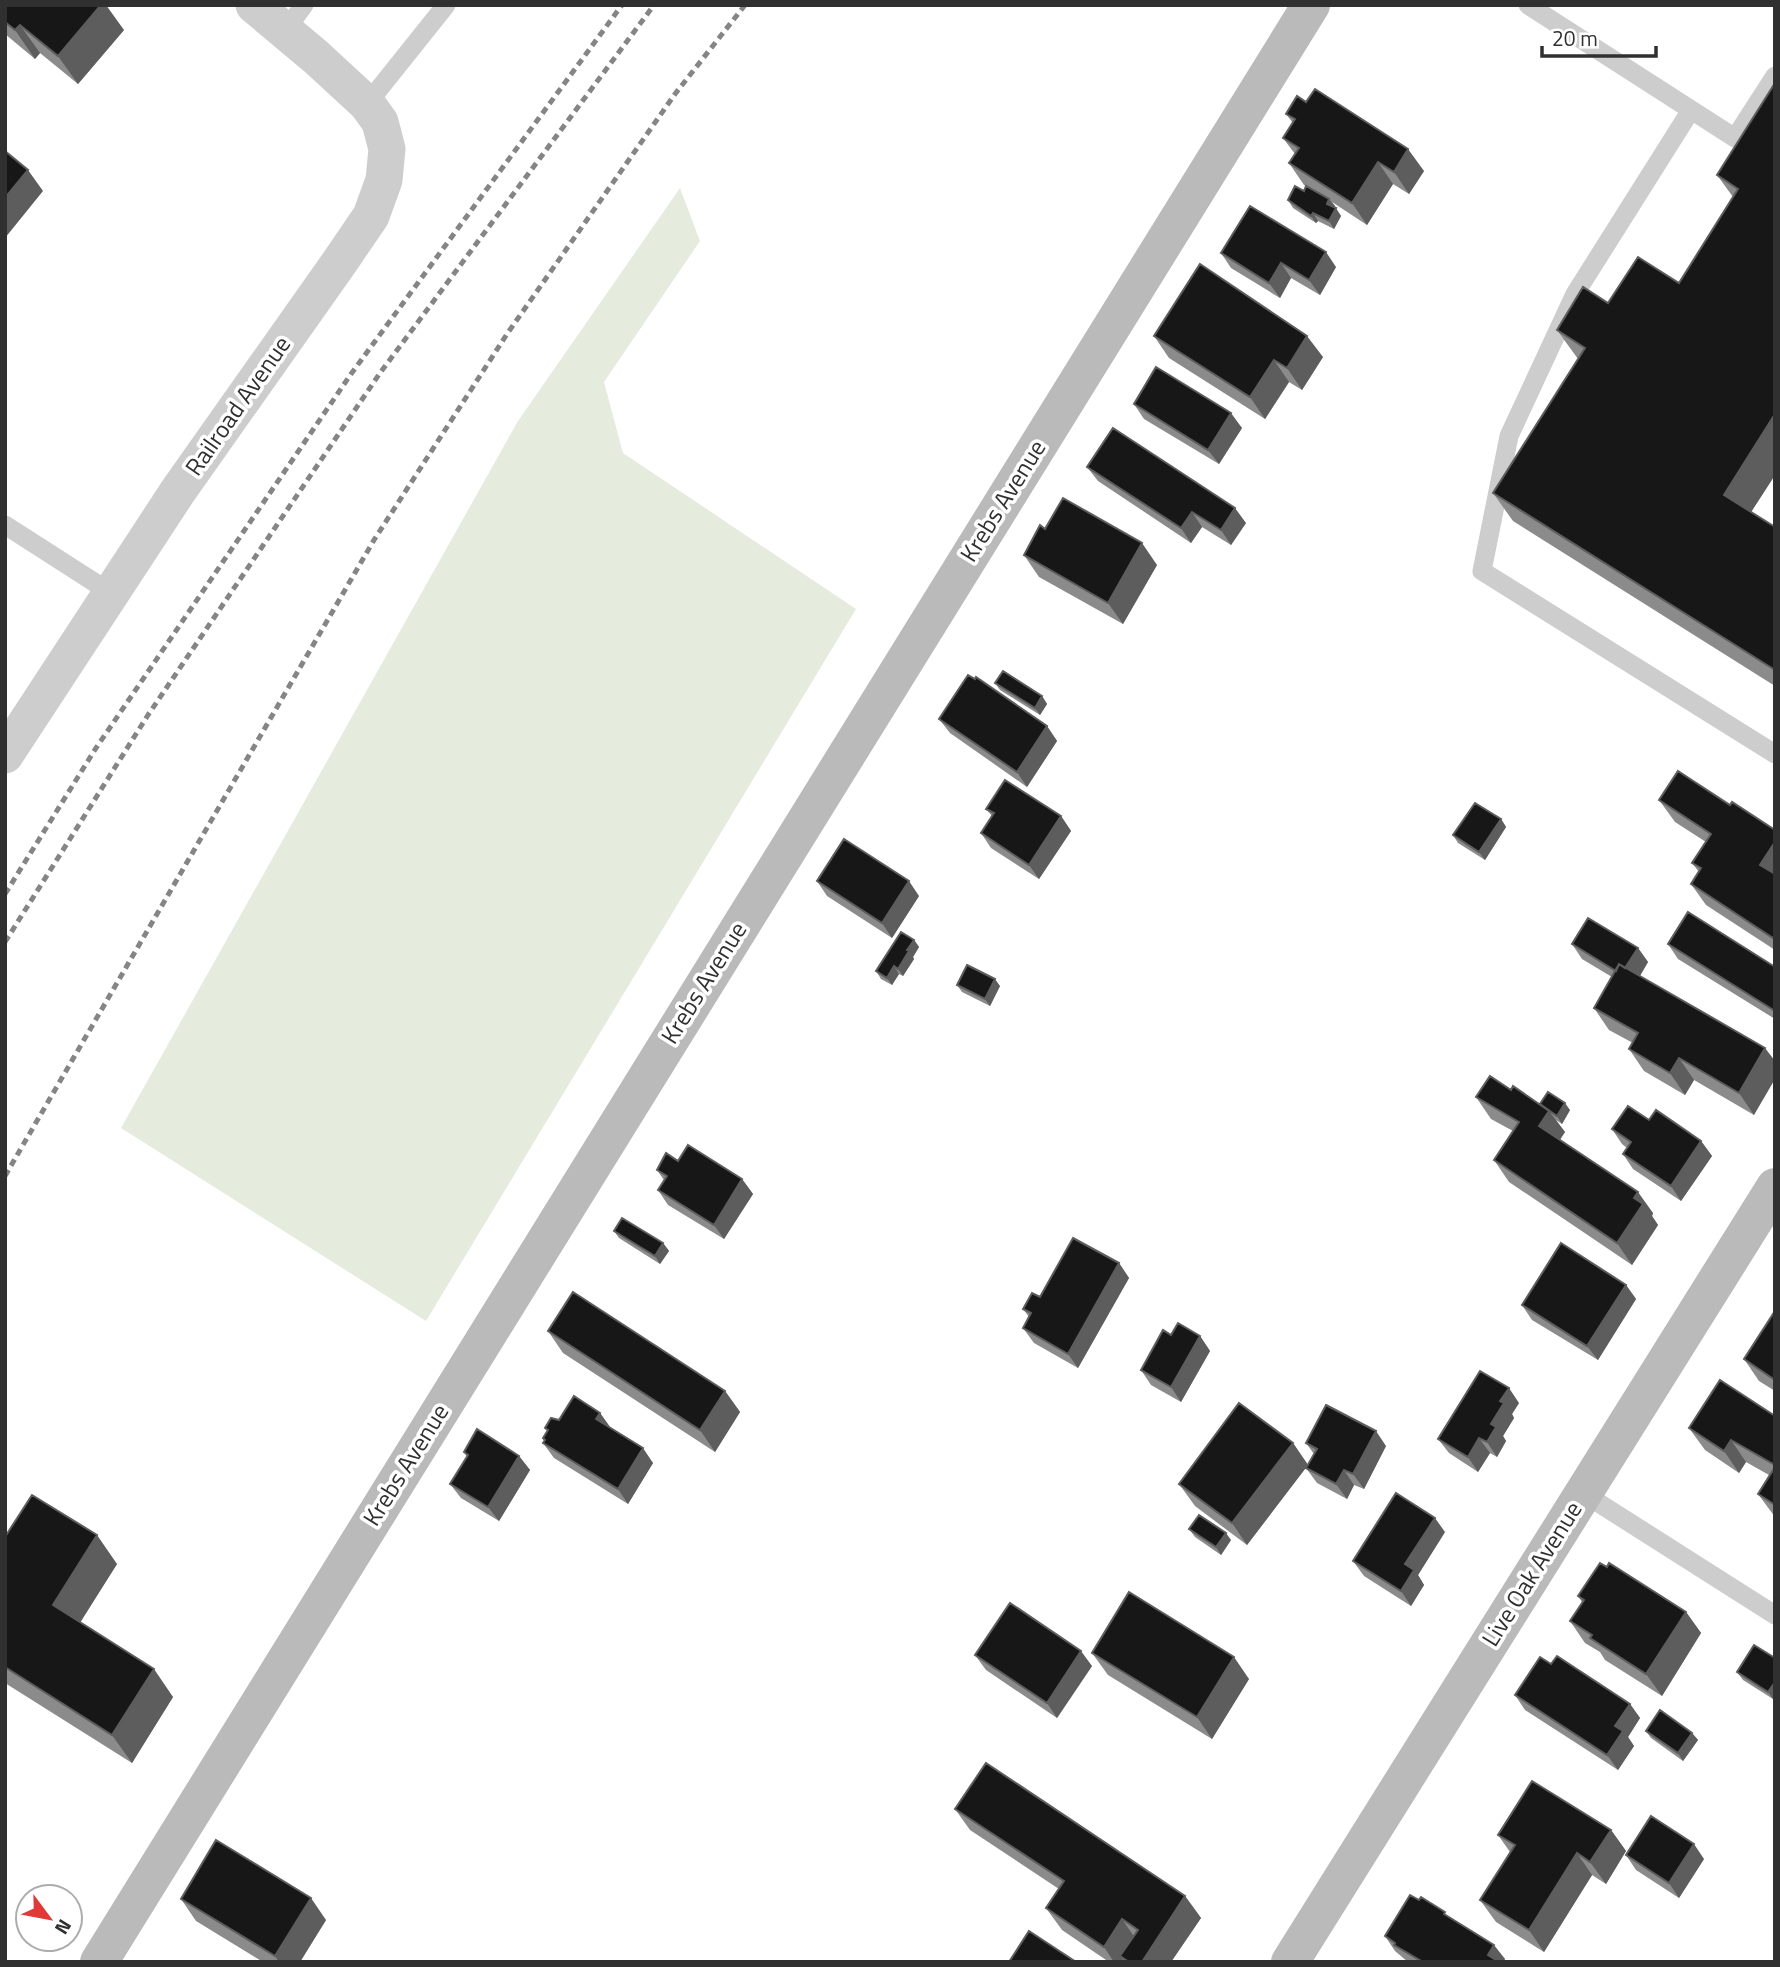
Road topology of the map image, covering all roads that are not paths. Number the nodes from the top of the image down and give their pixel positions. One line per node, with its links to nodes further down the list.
1 (254, 5): 5 (street, Railroad Avenue)
2 (446, 5): 7 (lane)
3 (1311, 5): 16 (street, Krebs Avenue)
4 (1528, 5): 8 (lane)
5 (294, 18): 7 (street, Railroad Avenue)
6 (1775, 76): 8 (lane)
7 (367, 104): 10 (street, Railroad Avenue)
8 (1691, 110): 11 (lane)
9 (5, 524): 10 (lane)
10 (111, 593): 12 (street, Railroad Avenue)
11 (1775, 754)
12 (5, 755)
13 (1775, 1187): 14 (street, Live Oak Avenue)
14 (1584, 1493): 15 (lane); 17 (street, Live Oak Avenue)
15 (1775, 1615)
16 (99, 1962)
17 (1290, 1962)

